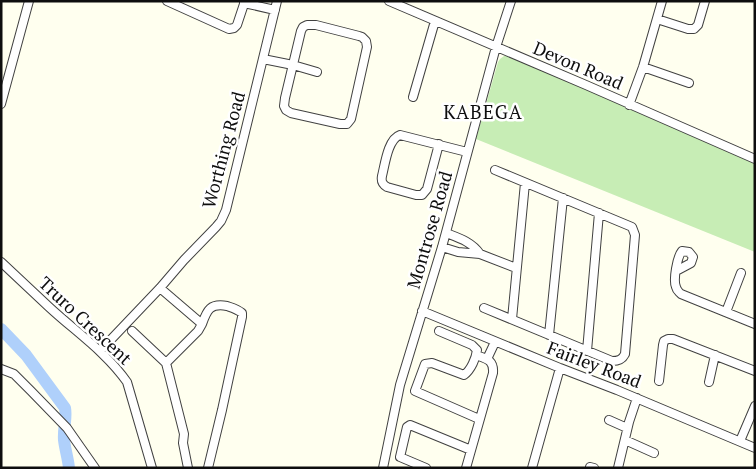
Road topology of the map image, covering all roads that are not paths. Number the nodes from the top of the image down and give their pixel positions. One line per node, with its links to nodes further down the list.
1 (29, 1): 19 (street)
2 (167, 1): 8 (street)
3 (277, 1): 9 (street, Worthing Road)
4 (389, 1): 11 (street, Devon Road)
5 (511, 1): 12 (street, Montrose Road)
6 (662, 1): 10 (street)
7 (705, 1): 10 (street)
8 (244, 2): 9 (street)
9 (275, 10): 13 (street, Worthing Road)
10 (657, 19): 15 (street)
11 (435, 21): 12 (street, Devon Road); 18 (street)
12 (496, 47): 20 (street, Devon Road); 22 (street, Montrose Road)
13 (263, 59): 14 (street); 35 (street, Worthing Road)
14 (292, 65): 14 (street); 16 (street)
15 (643, 67): 17 (street); 20 (street)
16 (317, 72)
17 (689, 83)
18 (413, 97)
19 (1, 104)
20 (629, 104): 23 (street, Devon Road)
21 (439, 144): 21 (street); 22 (street)
22 (467, 152): 28 (street, Montrose Road)
23 (755, 159)
24 (495, 170): 25 (street)
25 (525, 183): 26 (street); 32 (street)
26 (563, 198): 27 (street); 44 (street)
27 (599, 213): 47 (street); 47 (street)
28 (446, 233): 29 (street, Montrose Road); 30 (street)
29 (442, 246): 30 (street); 37 (street, Montrose Road)
30 (480, 254): 32 (street)
31 (1, 262): 46 (street, Truro Crescent)
32 (516, 268): 39 (street)
33 (676, 271): 38 (street)
34 (740, 273): 38 (street)
35 (160, 288): 40 (street); 46 (street, Worthing Road)
36 (484, 308): 39 (street)
37 (422, 311): 45 (street, Fairley Road); 71 (street, Montrose Road)
38 (726, 312): 41 (street)
39 (512, 319): 44 (street)
40 (202, 324): 51 (street); 70 (street)
41 (755, 324)
42 (132, 331): 51 (street)
43 (439, 331): 48 (street)
44 (549, 334): 47 (street)
45 (495, 342): 50 (street); 53 (street, Fairley Road)
46 (100, 351): 68 (street, Truro Crescent)
47 (587, 351)
48 (476, 355): 50 (street); 59 (street)
49 (715, 355): 54 (street); 55 (street); 56 (street)
50 (487, 359): 59 (street)
51 (166, 363): 69 (street)
52 (1, 368): 67 (street)
53 (560, 368): 57 (street, Fairley Road); 74 (street)
54 (755, 371)
55 (659, 381)
56 (709, 382)
57 (637, 398): 61 (street); 63 (street, Fairley Road)
58 (755, 406): 63 (street)
59 (480, 419): 65 (street)
60 (609, 420): 61 (street)
61 (628, 428): 62 (street)
62 (625, 440): 66 (street); 75 (street)
63 (740, 441): 64 (street, Fairley Road)
64 (755, 448)
65 (471, 450): 72 (street); 73 (street)
66 (654, 453)
67 (95, 468)
68 (152, 468)
69 (188, 468)
70 (208, 468)
71 (383, 468)
72 (426, 468)
73 (466, 468)
74 (532, 468)
75 (618, 468)

